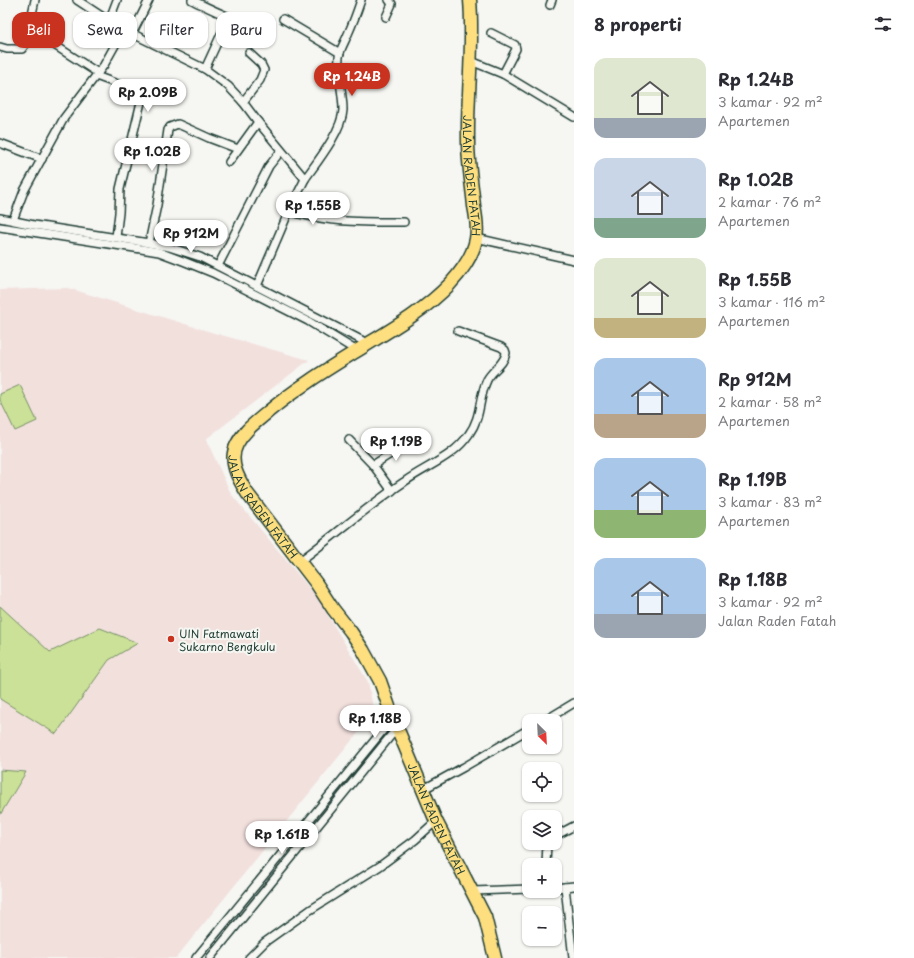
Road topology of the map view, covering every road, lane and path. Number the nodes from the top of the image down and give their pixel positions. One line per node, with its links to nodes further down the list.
1 (35, 0): 9 (street)
2 (77, 0): 10 (street)
3 (117, 0): 11 (street)
4 (149, 0): 15 (street)
5 (192, 0): 12 (street)
6 (362, 0): 22 (street)
7 (389, 0): 13 (street)
8 (470, 0): 23 (highway, JALAN RADEN FATAH)
9 (32, 12)
10 (95, 12)
11 (112, 12)
12 (218, 12)
13 (386, 17)
14 (283, 19): 22 (street)
15 (137, 24)
16 (491, 33): 25 (street)
17 (137, 36): 24 (street)
18 (216, 45): 24 (street)
19 (0, 47): 26 (street)
20 (113, 48): 26 (street)
21 (249, 53): 27 (street)
22 (340, 53): 35 (street)
23 (472, 61): 25 (street); 43 (highway, JALAN RADEN FATAH)
24 (205, 69): 27 (street)
25 (503, 74): 28 (street)
26 (97, 75): 33 (street); 42 (street)
27 (243, 102): 29 (street)
28 (574, 117)
29 (258, 122): 31 (street); 32 (street)
30 (0, 143): 33 (street)
31 (238, 149): 34 (street); 44 (street)
32 (281, 151): 35 (street); 46 (street)
33 (42, 159): 38 (street)
34 (230, 162)
35 (305, 179): 36 (street)
36 (289, 211): 39 (street); 48 (street)
37 (0, 218): 38 (street)
38 (13, 220): 41 (street)
39 (404, 222)
40 (0, 227): 41 (street)
41 (34, 229): 42 (street); 47 (street)
42 (116, 237): 44 (street)
43 (476, 238): 45 (street); 50 (highway, JALAN RADEN FATAH)
44 (150, 243): 46 (street)
45 (574, 260)
46 (216, 265): 47 (street); 48 (street)
47 (210, 272): 51 (street)
48 (257, 286): 50 (street)
49 (458, 330): 55 (street)
50 (369, 344): 51 (highway, JALAN RADEN FATAH)
51 (357, 351): 56 (highway, JALAN RADEN FATAH)
52 (417, 437): 54 (street)
53 (349, 440): 54 (street)
54 (374, 465): 55 (street)
55 (392, 491): 56 (street)
56 (300, 561): 59 (highway, JALAN RADEN FATAH)
57 (574, 703): 58 (street)
58 (556, 714)
59 (395, 723): 61 (street); 62 (street); 63 (highway, JALAN RADEN FATAH)
60 (522, 734): 63 (street)
61 (361, 757): 62 (street); 72 (street)
62 (368, 763): 73 (street)
63 (422, 790): 64 (highway, JALAN RADEN FATAH)
64 (436, 821): 71 (highway, JALAN RADEN FATAH); 74 (street)
65 (574, 826): 66 (street)
66 (562, 832)
67 (574, 886): 69 (street)
68 (562, 887): 69 (street)
69 (565, 887): 76 (street)
70 (522, 889): 71 (street)
71 (473, 892): 75 (highway, JALAN RADEN FATAH)
72 (196, 958)
73 (210, 958)
74 (249, 958)
75 (495, 958)
76 (573, 958)

